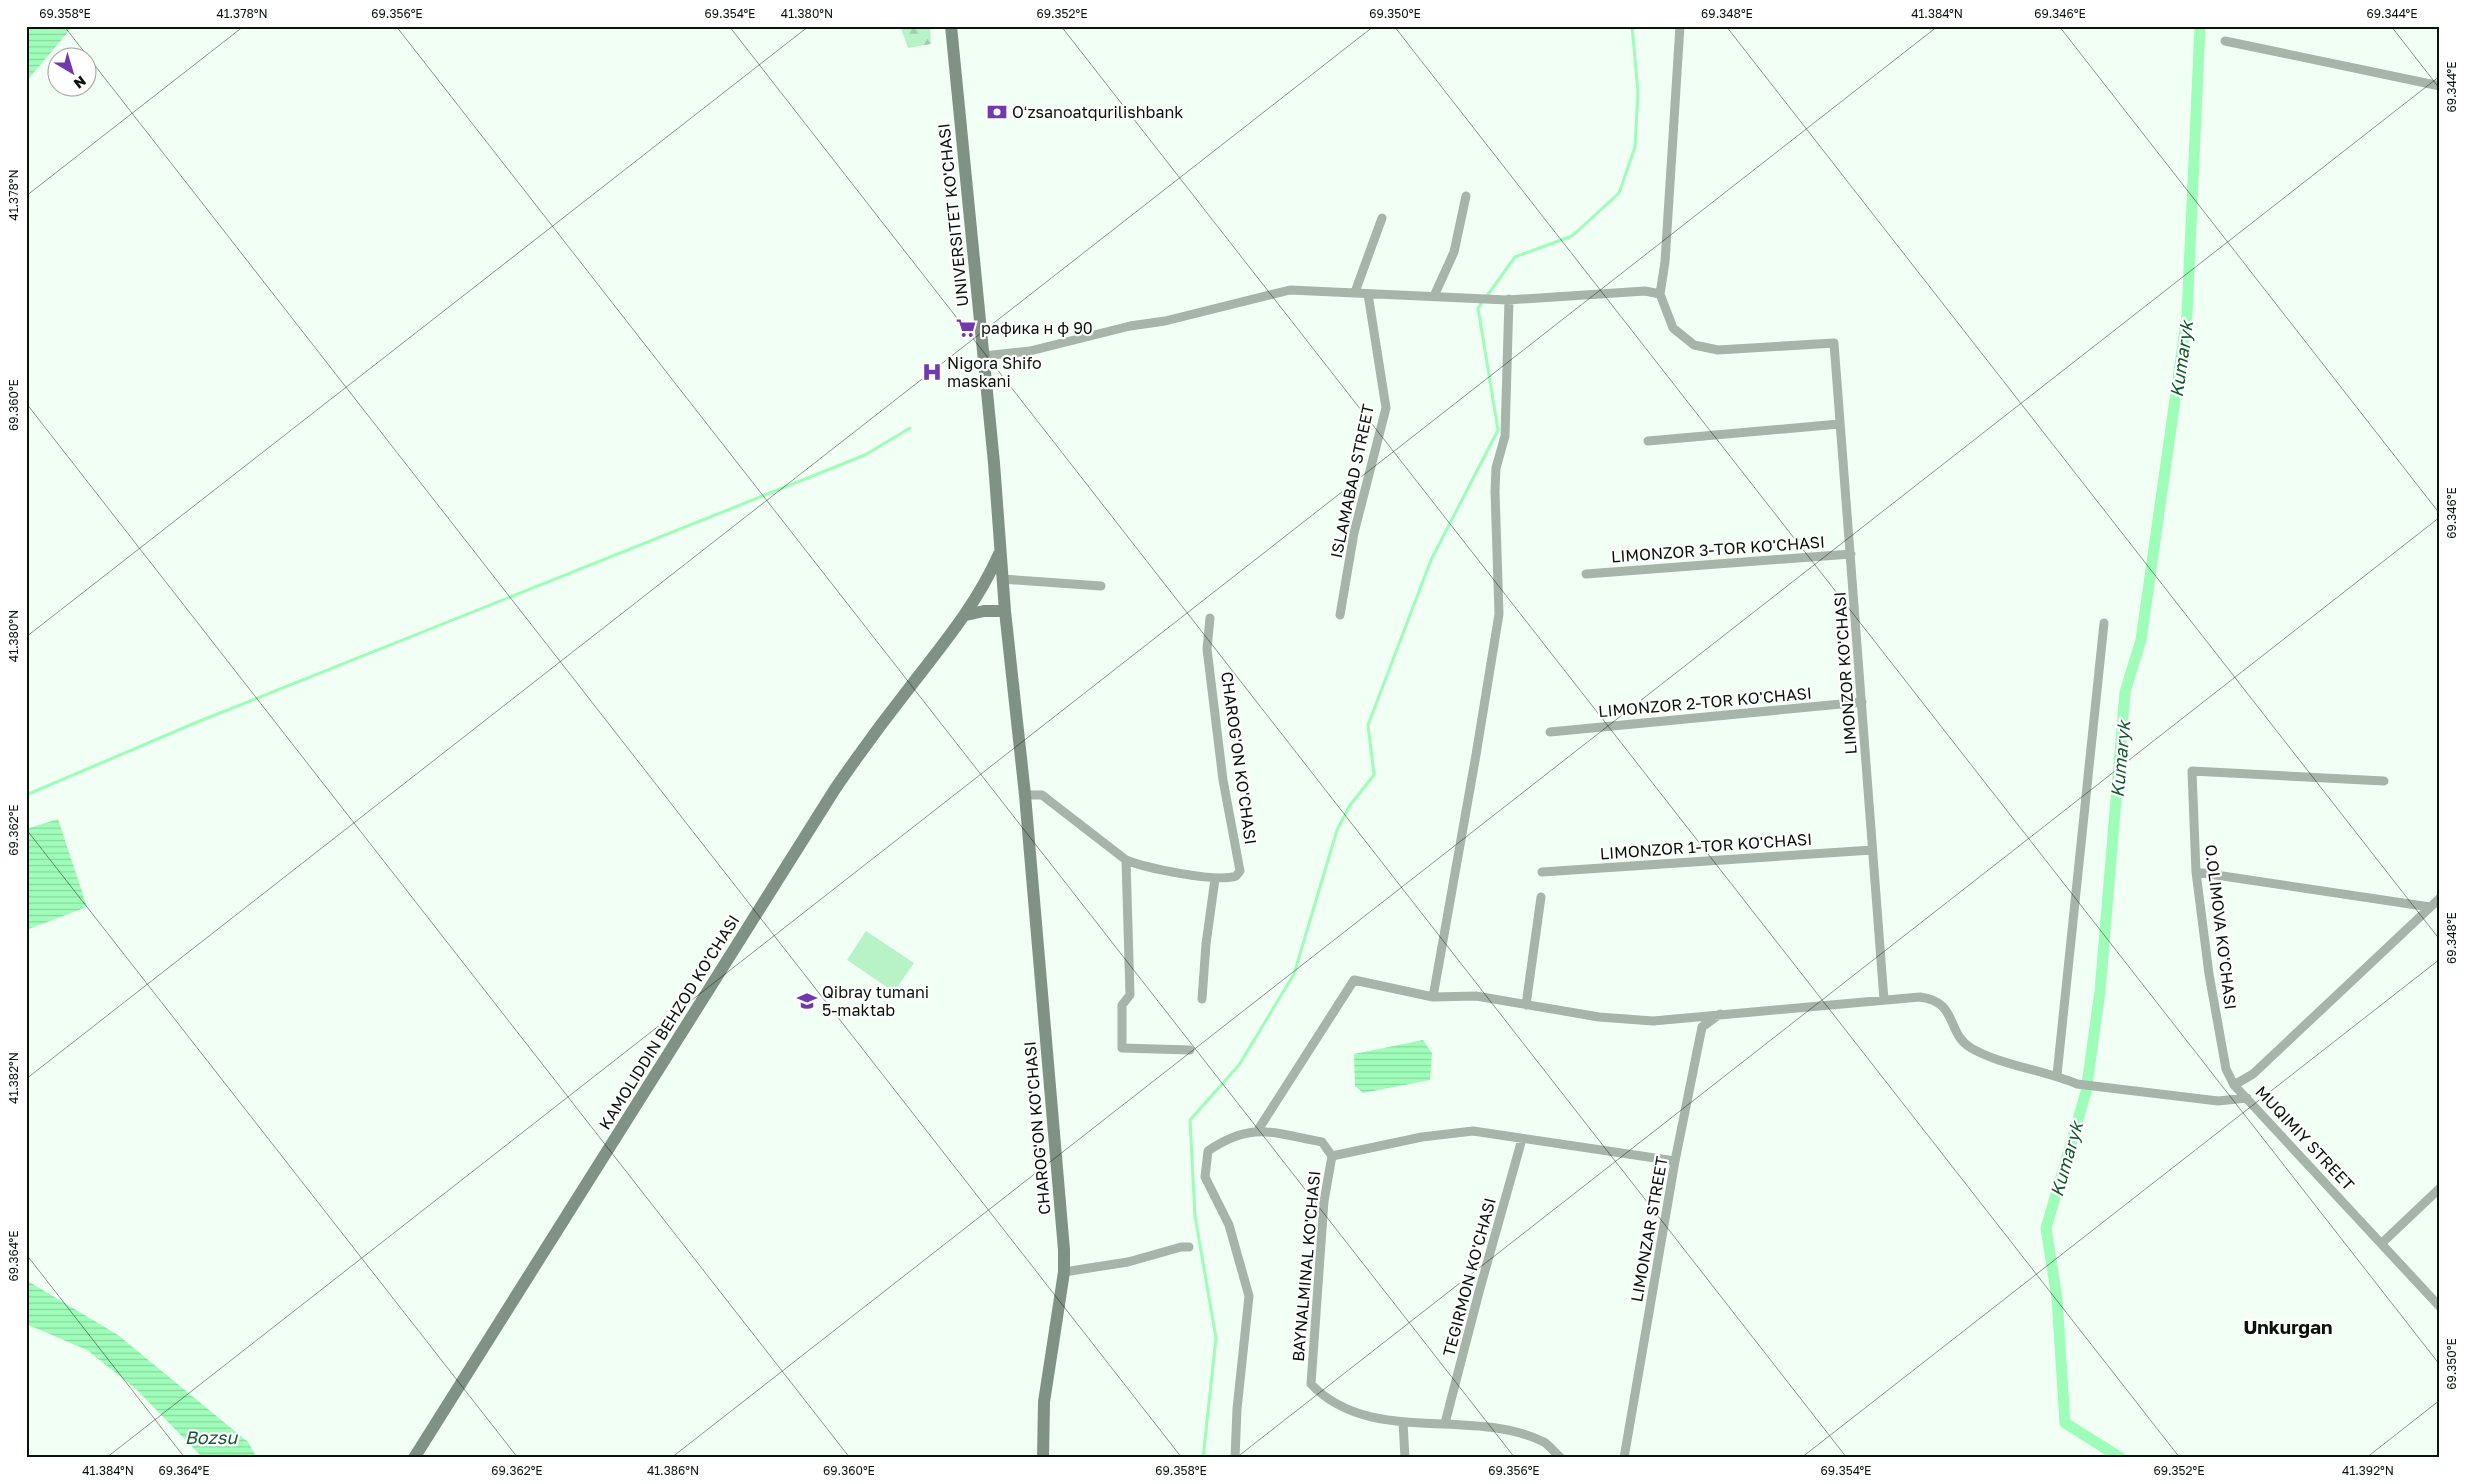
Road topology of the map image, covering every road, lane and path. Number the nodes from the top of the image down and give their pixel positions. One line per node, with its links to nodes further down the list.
1 (952, 26): 12 (main road, UNIVERSITET KO'CHASI)
2 (1680, 26): 9 (street)
3 (2226, 41): 4 (street)
4 (2440, 86)
5 (1466, 196): 10 (street)
6 (1382, 218): 7 (street)
7 (1355, 292): 8 (street); 12 (street)
8 (1368, 294): 10 (street); 22 (street, ISLAMABAD STREET)
9 (1660, 294): 11 (street); 13 (street, LIMONZOR KO'CHASI)
10 (1434, 296): 11 (street)
11 (1507, 299): 37 (street)
12 (983, 356): 15 (main road, UNIVERSITET KO'CHASI)
13 (1839, 424): 14 (street); 16 (street, LIMONZOR KO'CHASI)
14 (1648, 440)
15 (1000, 554): 18 (main road, UNIVERSITET KO'CHASI); 21 (main road, KAMOLIDDIN BEHZOD KO'CHASI)
16 (1851, 554): 17 (street, LIMONZOR 3-TOR KO'CHASI); 25 (street, LIMONZOR KO'CHASI)
17 (1586, 574)
18 (1002, 579): 19 (street); 20 (main road, UNIVERSITET KO'CHASI)
19 (1101, 586)
20 (1005, 611): 21 (main road); 28 (main road, CHAROG'ON KO'CHASI)
21 (966, 615): 57 (main road, KAMOLIDDIN BEHZOD KO'CHASI)
22 (1340, 615)
23 (1210, 618): 33 (street, CHAROG'ON KO'CHASI)
24 (2104, 623): 43 (street)
25 (1862, 702): 26 (street, LIMONZOR 2-TOR KO'CHASI); 29 (street, LIMONZOR KO'CHASI)
26 (1550, 732)
27 (2384, 781): 32 (street, O.OLIMOVA KO'CHASI)
28 (1026, 795): 30 (street, CHAROG'ON KO'CHASI); 53 (main road, CHAROG'ON KO'CHASI)
29 (1872, 850): 31 (street, LIMONZOR 1-TOR KO'CHASI); 39 (street, LIMONZOR KO'CHASI)
30 (1126, 860): 33 (street, CHAROG'ON KO'CHASI); 42 (street)
31 (1542, 872)
32 (2196, 872): 36 (street); 44 (street, O.OLIMOVA KO'CHASI)
33 (1216, 879): 38 (street)
34 (1541, 897): 40 (street)
35 (2440, 898): 36 (street, MUQIMIY STREET)
36 (2430, 907): 44 (street, MUQIMIY STREET)
37 (1433, 997): 40 (street); 46 (street)
38 (1202, 999)
39 (1884, 1000): 41 (street); 43 (street)
40 (1526, 1005): 41 (street)
41 (1720, 1014): 49 (street, LIMONZAR STREET)
42 (1190, 1050)
43 (2058, 1075): 45 (street)
44 (2234, 1085): 45 (street, MUQIMIY STREET)
45 (2247, 1098): 51 (street, MUQIMIY STREET)
46 (1258, 1130): 48 (street, BAYNALMINAL KO'CHASI); 59 (street, BAYNALMINAL KO'CHASI)
47 (1522, 1139): 48 (street); 49 (street); 56 (street, TEGIRMON KO'CHASI)
48 (1332, 1156): 55 (street, BAYNALMINAL KO'CHASI)
49 (1675, 1161): 62 (street, LIMONZAR STREET)
50 (2440, 1188): 51 (street)
51 (2382, 1243): 54 (street, MUQIMIY STREET)
52 (1189, 1247): 53 (street)
53 (1064, 1272): 58 (main road, CHAROG'ON KO'CHASI)
54 (2440, 1307)
55 (1403, 1422): 56 (street, BAYNALMINAL KO'CHASI); 60 (street)
56 (1445, 1423): 61 (street, BAYNALMINAL KO'CHASI)
57 (414, 1458)
58 (1043, 1458)
59 (1235, 1458)
60 (1405, 1458)
61 (1560, 1458)
62 (1624, 1458)

